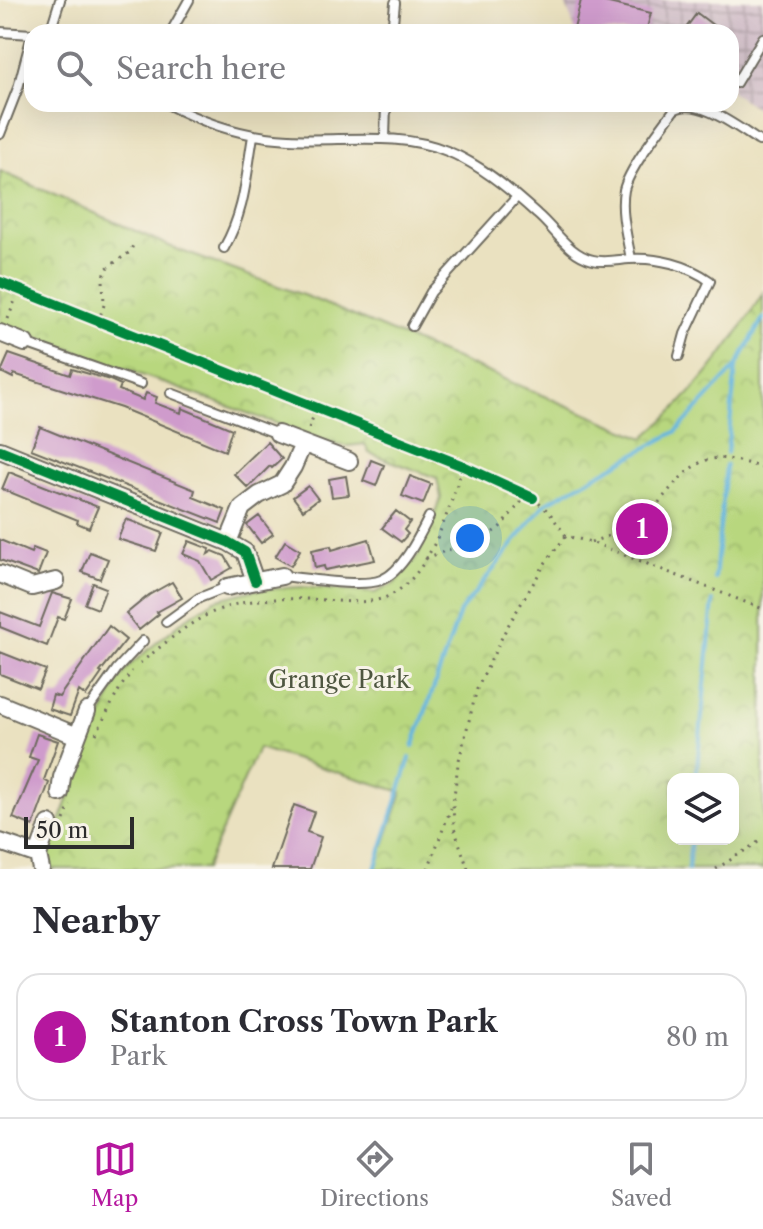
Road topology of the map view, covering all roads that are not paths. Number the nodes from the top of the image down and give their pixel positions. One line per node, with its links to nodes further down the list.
1 (60, 0): 4 (lane)
2 (189, 0): 5 (lane)
3 (395, 3): 6 (lane)
4 (52, 24)
5 (176, 24)
6 (393, 24)
7 (0, 32): 8 (lane)
8 (24, 34)
9 (763, 38): 11 (lane)
10 (24, 65): 16 (lane)
11 (739, 78)
12 (182, 112): 17 (lane)
13 (386, 112): 18 (lane)
14 (673, 112): 22 (lane)
15 (709, 112): 19 (lane)
16 (0, 134)
17 (253, 136): 18 (lane); 21 (lane)
18 (385, 139): 20 (lane)
19 (759, 141)
20 (516, 198): 22 (lane); 23 (lane)
21 (224, 248)
22 (631, 259): 26 (lane)
23 (412, 326)
24 (1, 334): 25 (street)
25 (25, 343): 27 (lane)
26 (679, 356)
27 (141, 384)
28 (171, 393): 29 (lane)
29 (278, 434): 30 (street)
30 (303, 444): 32 (street); 34 (street)
31 (0, 450): 34 (street)
32 (349, 461)
33 (429, 517): 36 (lane)
34 (228, 542): 38 (street)
35 (0, 574): 37 (street)
36 (282, 576): 38 (street)
37 (56, 581)
38 (255, 581): 39 (street)
39 (227, 587): 40 (lane)
40 (166, 622)
41 (143, 641): 43 (lane)
42 (0, 704): 44 (street)
43 (87, 711): 44 (street)
44 (84, 739): 45 (street)
45 (67, 794)
46 (56, 823): 48 (street)
47 (0, 842): 48 (street)
48 (40, 862)

